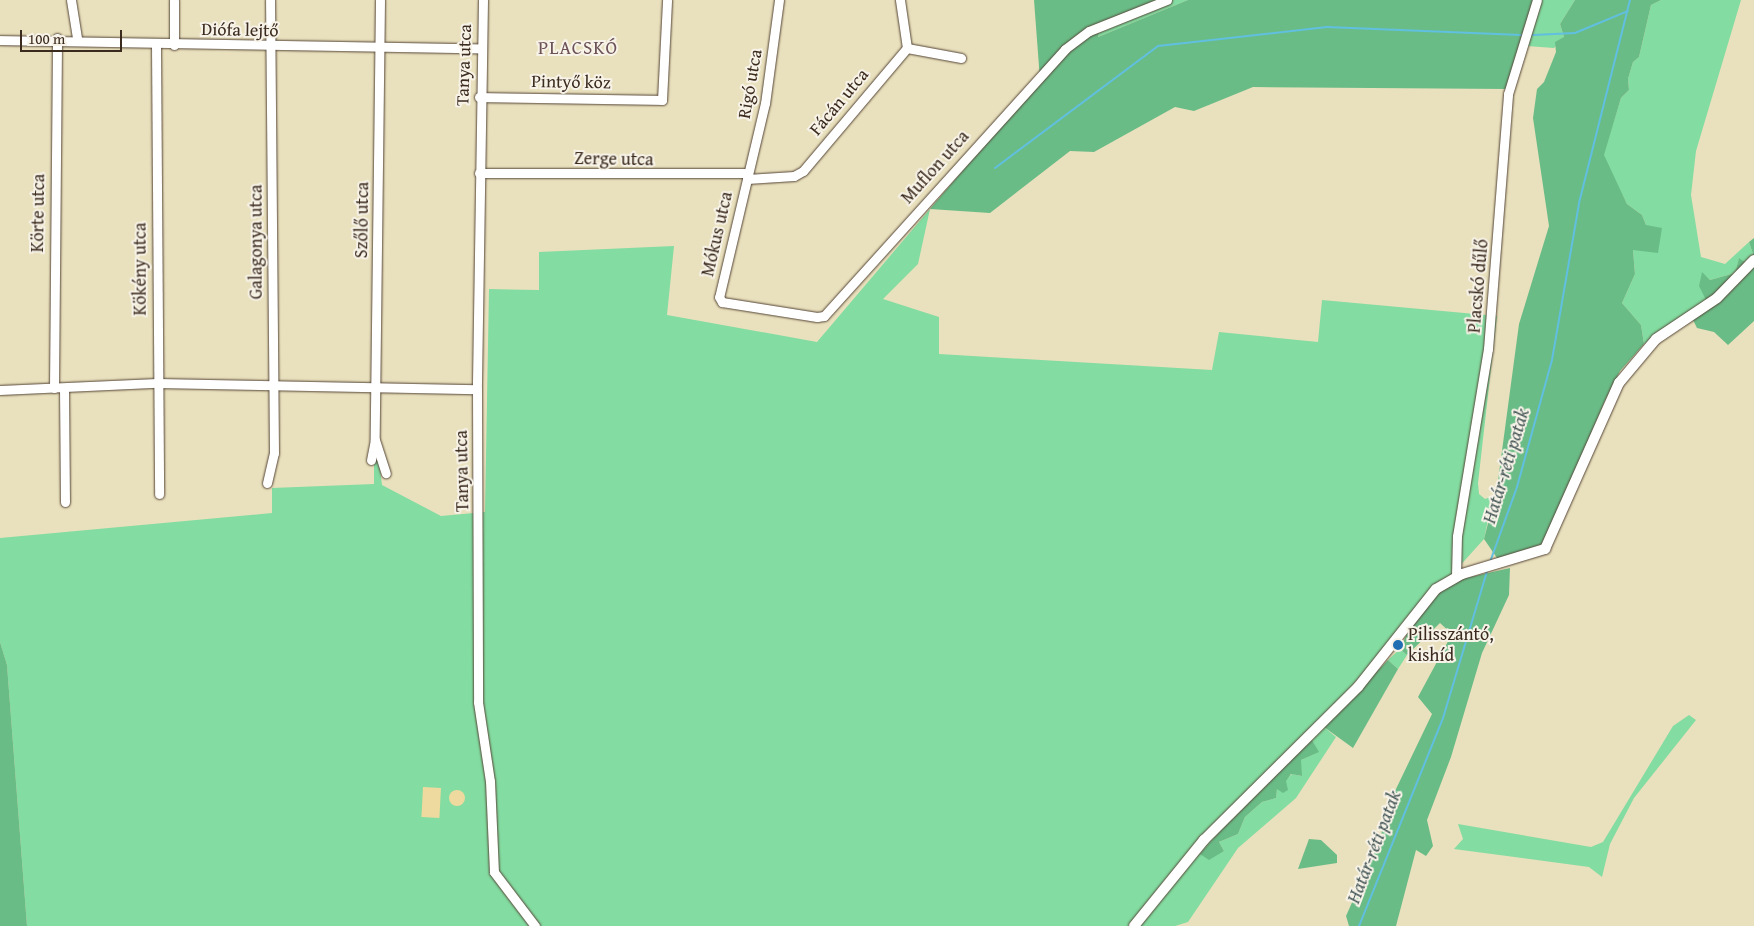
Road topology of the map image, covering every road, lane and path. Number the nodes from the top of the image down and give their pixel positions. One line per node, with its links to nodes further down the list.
1 (71, 0): 12 (street)
2 (174, 0): 15 (street)
3 (270, 0): 16 (street, Galagonya utca)
4 (380, 0): 17 (street, Szőlő utca)
5 (483, 0): 18 (street, Tanya utca)
6 (667, 0): 21 (street, Pintyő köz)
7 (779, 0): 23 (street, Rigó utca)
8 (900, 0): 19 (street)
9 (1167, 0): 25 (street, Muflon utca)
10 (1538, 0): 39 (street, Placskó dűlő)
11 (57, 38): 12 (street, Diófa lejtő); 13 (street, Diófa lejtő); 29 (street, Körte utca)
12 (77, 38): 14 (street, Diófa lejtő)
13 (0, 40)
14 (156, 44): 15 (street, Diófa lejtő); 26 (street, Kökény utca)
15 (174, 45): 16 (street, Diófa lejtő)
16 (272, 48): 17 (street, Diófa lejtő); 27 (street, Galagonya utca)
17 (381, 48): 18 (street, Diófa lejtő); 28 (street, Szőlő utca)
18 (480, 48): 21 (street, Tanya utca)
19 (907, 48): 20 (street); 23 (street, Fácán utca)
20 (962, 58)
21 (479, 98): 22 (street, Tanya utca)
22 (479, 173): 23 (street, Zerge utca); 31 (street, Tanya utca)
23 (747, 176): 25 (street, Mókus utca)
24 (1754, 260): 39 (street)
25 (722, 302)
26 (157, 383): 27 (street); 30 (street); 37 (street, Kökény utca)
27 (273, 386): 28 (street); 36 (street, Galagonya utca)
28 (374, 387): 31 (street); 33 (street, Szőlő utca)
29 (54, 388): 30 (street); 32 (street)
30 (64, 388): 38 (street)
31 (477, 389): 40 (street, Tanya utca)
32 (0, 390)
33 (375, 440): 34 (street, Szőlő utca); 35 (street, Szőlő utca)
34 (371, 460)
35 (386, 473)
36 (267, 483)
37 (159, 494)
38 (65, 502)
39 (1456, 576): 41 (street)
40 (535, 926)
41 (1134, 926)

